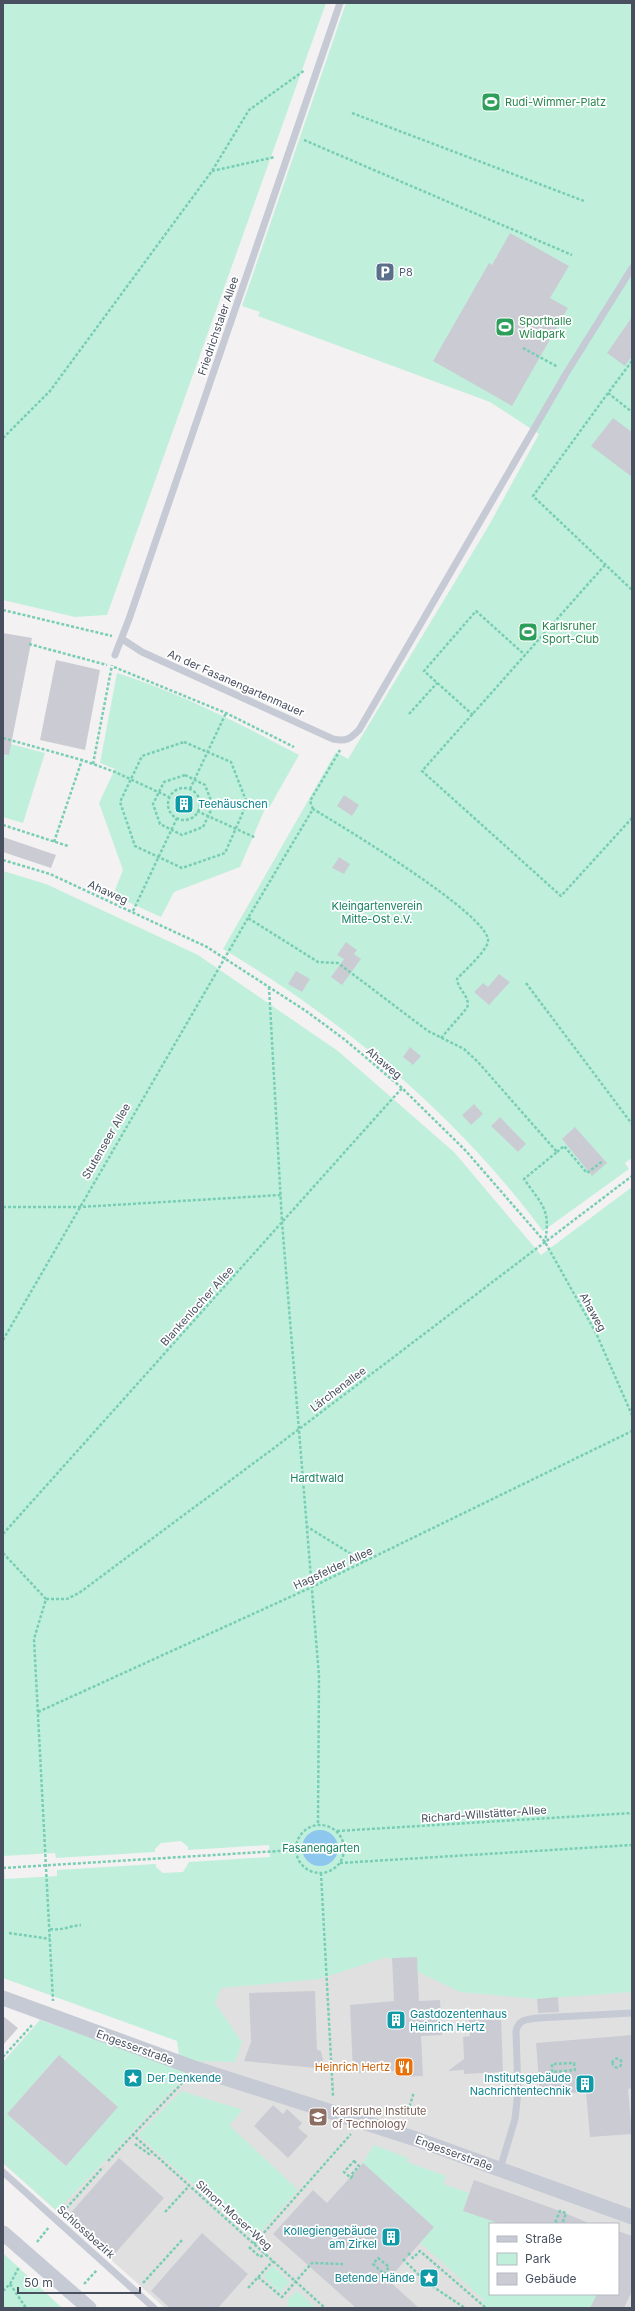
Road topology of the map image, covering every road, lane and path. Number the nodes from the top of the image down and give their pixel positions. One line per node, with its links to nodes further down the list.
1 (340, 3): 2 (lane, Friedrichstaler Allee)
2 (320, 59): 4 (lane, Friedrichstaler Allee); 6 (path)
3 (352, 112): 7 (path)
4 (295, 136): 5 (lane, Friedrichstaler Allee); 8 (path)
5 (289, 154): 6 (path); 19 (lane, Friedrichstaler Allee)
6 (212, 171): 15 (path)
7 (584, 201)
8 (572, 255)
9 (632, 268): 12 (lane)
10 (523, 348): 12 (path)
11 (632, 361): 13 (path)
12 (567, 372): 29 (lane)
13 (608, 393): 14 (path); 16 (path)
14 (632, 412)
15 (3, 438)
16 (605, 565): 17 (path); 22 (path)
17 (632, 590)
18 (3, 610): 19 (path)
19 (122, 639): 21 (lane, Friedrichstaler Allee); 29 (lane, An der Fasanengartenmauer)
20 (29, 644): 23 (path)
21 (115, 655): 23 (path)
22 (525, 656): 24 (path); 27 (path)
23 (112, 666): 25 (path); 33 (path)
24 (437, 683): 26 (path); 27 (path)
25 (226, 712): 30 (path); 31 (path)
26 (409, 714)
27 (473, 714): 43 (path)
28 (3, 738): 32 (path)
29 (344, 741): 39 (path)
30 (294, 747)
31 (208, 752): 34 (path); 35 (path); 45 (path)
32 (82, 760): 33 (path); 48 (path)
33 (93, 764): 34 (path)
34 (131, 780): 37 (path); 50 (path)
35 (195, 780): 36 (path); 37 (path); 41 (path)
36 (190, 790): 38 (path); 40 (path)
37 (159, 792): 38 (path); 46 (path)
38 (169, 797): 42 (path)
39 (313, 809): 53 (path, Stutenseer Allee); 57 (path)
40 (197, 811): 41 (path); 42 (path)
41 (208, 816): 45 (path); 46 (path)
42 (177, 818): 46 (path)
43 (632, 818)
44 (3, 825): 48 (path)
45 (236, 829): 47 (path); 50 (path)
46 (171, 830): 50 (path)
47 (256, 838)
48 (54, 842): 49 (path)
49 (68, 846)
50 (159, 857): 52 (path)
51 (3, 860): 52 (path, Ahaweg)
52 (133, 911): 54 (path, Ahaweg)
53 (248, 918): 54 (path, Stutenseer Allee); 57 (path)
54 (226, 958): 56 (path, Ahaweg); 65 (path, Stutenseer Allee)
55 (526, 983): 59 (path)
56 (269, 986): 58 (path, Ahaweg); 63 (path)
57 (441, 1038): 60 (path)
58 (402, 1088): 66 (path, Blankenlocher Allee); 67 (path, Ahaweg)
59 (632, 1124)
60 (557, 1152): 61 (path); 67 (path)
61 (603, 1161)
62 (632, 1176): 67 (path, Lärchenallee)
63 (281, 1195): 65 (path); 66 (path)
64 (3, 1207): 65 (path)
65 (80, 1207): 68 (path, Stutenseer Allee)
66 (282, 1222): 70 (path); 73 (path, Blankenlocher Allee)
67 (545, 1242): 69 (path, Ahaweg); 70 (path, Lärchenallee)
68 (3, 1340)
69 (632, 1415)
70 (298, 1430): 72 (path); 77 (path, Lärchenallee)
71 (632, 1431): 75 (path, Hagsfelder Allee)
72 (306, 1526): 75 (path); 76 (path)
73 (3, 1534)
74 (3, 1553): 77 (path)
75 (364, 1562): 76 (path, Hagsfelder Allee)
76 (312, 1587): 78 (path, Hagsfelder Allee); 80 (path)
77 (46, 1599): 78 (path)
78 (38, 1712): 85 (path)
79 (632, 1813): 81 (path, Richard-Willstätter-Allee)
80 (318, 1824): 81 (path); 83 (path)
81 (337, 1831): 84 (path)
82 (632, 1845): 84 (path)
83 (295, 1850): 85 (path); 87 (path)
84 (340, 1862): 87 (path)
85 (46, 1864): 86 (path); 89 (path)
86 (3, 1868)
87 (321, 1873): 101 (path)
88 (81, 1925): 89 (path)
89 (50, 1929): 91 (path)
90 (9, 1933): 91 (path)
91 (50, 1939): 93 (path)
92 (3, 1998): 93 (street, Engesserstraße)
93 (44, 2013): 95 (path); 98 (street, Engesserstraße)
94 (632, 2013): 108 (lane)
95 (3, 2057)
96 (613, 2060): 96 (path)
97 (552, 2064): 97 (path)
98 (197, 2069): 101 (street, Engesserstraße); 103 (path)
99 (414, 2092): 100 (path)
100 (408, 2111)
101 (334, 2112): 102 (street, Engesserstraße)
102 (362, 2121): 108 (street, Engesserstraße); 119 (path)
103 (132, 2134): 105 (path, Simon-Moser-Weg); 106 (path)
104 (135, 2144): 105 (path)
105 (151, 2152): 111 (path, Simon-Moser-Weg)
106 (108, 2161)
107 (103, 2167): 114 (path)
108 (500, 2169): 113 (street, Engesserstraße)
109 (3, 2172): 114 (lane, Schlossbezirk)
110 (351, 2178): 110 (path)
111 (189, 2186): 112 (path); 119 (path, Simon-Moser-Weg)
112 (165, 2212)
113 (632, 2217)
114 (57, 2219): 123 (path); 126 (lane, Schlossbezirk)
115 (555, 2223): 116 (path)
116 (561, 2223)
117 (3, 2234): 123 (street)
118 (183, 2239): 134 (path)
119 (254, 2244): 122 (path, Simon-Moser-Weg)
120 (249, 2247): 122 (path)
121 (408, 2253): 141 (path)
122 (265, 2254): 125 (path, Simon-Moser-Weg)
123 (25, 2255): 131 (path); 135 (street)
124 (402, 2259): 140 (path)
125 (273, 2261): 129 (path); 130 (path, Simon-Moser-Weg)
126 (104, 2263): 134 (lane, Schlossbezirk); 135 (path)
127 (343, 2264): 130 (path)
128 (375, 2266): 128 (path)
129 (258, 2277): 130 (path); 132 (path)
130 (296, 2282): 139 (path, Simon-Moser-Weg)
131 (10, 2284): 133 (path); 136 (path)
132 (248, 2288)
133 (3, 2291)
134 (136, 2291): 138 (lane, Schlossbezirk)
135 (73, 2294): 137 (street)
136 (26, 2308)
137 (89, 2308)
138 (154, 2308)
139 (325, 2308)
140 (465, 2308)
141 (486, 2308)

